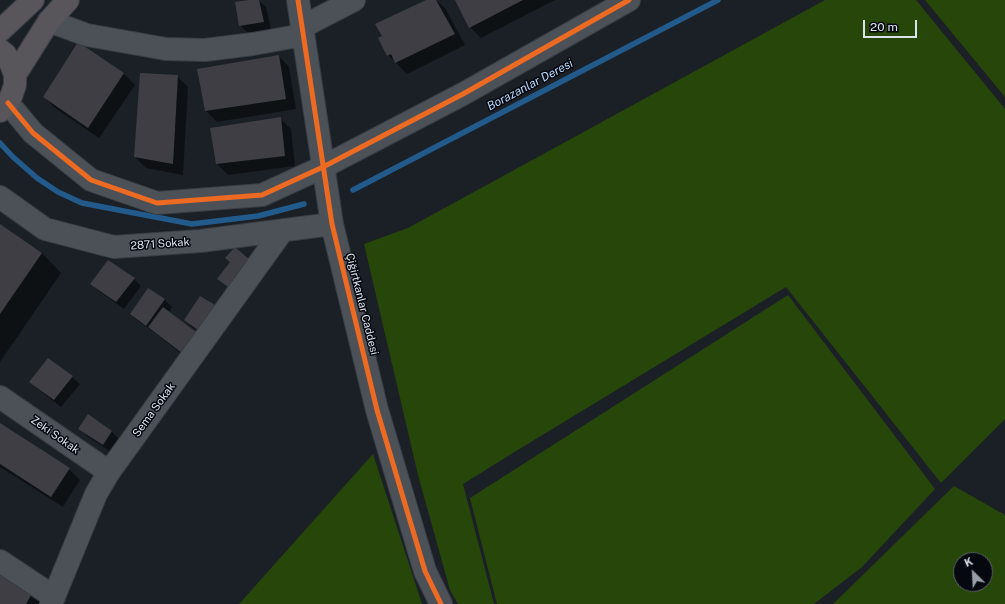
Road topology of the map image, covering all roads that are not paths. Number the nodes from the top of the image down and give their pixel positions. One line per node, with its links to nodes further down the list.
1 (33, 0): 7 (main road)
2 (68, 0): 6 (main road)
3 (298, 0): 8 (street, Çiğirtkanlar Caddesi)
4 (354, 0): 8 (street)
5 (629, 0): 12 (street)
6 (49, 21): 8 (street); 10 (main road)
7 (0, 30)
8 (303, 31): 12 (street, Çiğirtkanlar Caddesi)
9 (0, 50): 10 (main road)
10 (15, 75): 11 (main road)
11 (4, 107): 12 (street)
12 (323, 167): 14 (street, Çiğirtkanlar Caddesi)
13 (0, 197): 15 (street, 2871 Sokak)
14 (332, 224): 15 (street, 2871 Sokak); 20 (street, Çiğirtkanlar Caddesi)
15 (283, 230): 17 (street, Sema Sokak)
16 (0, 397): 17 (street, Zeki Sokak)
17 (109, 472): 19 (street, Sema Sokak)
18 (0, 561): 19 (street)
19 (53, 601)
20 (441, 604)

